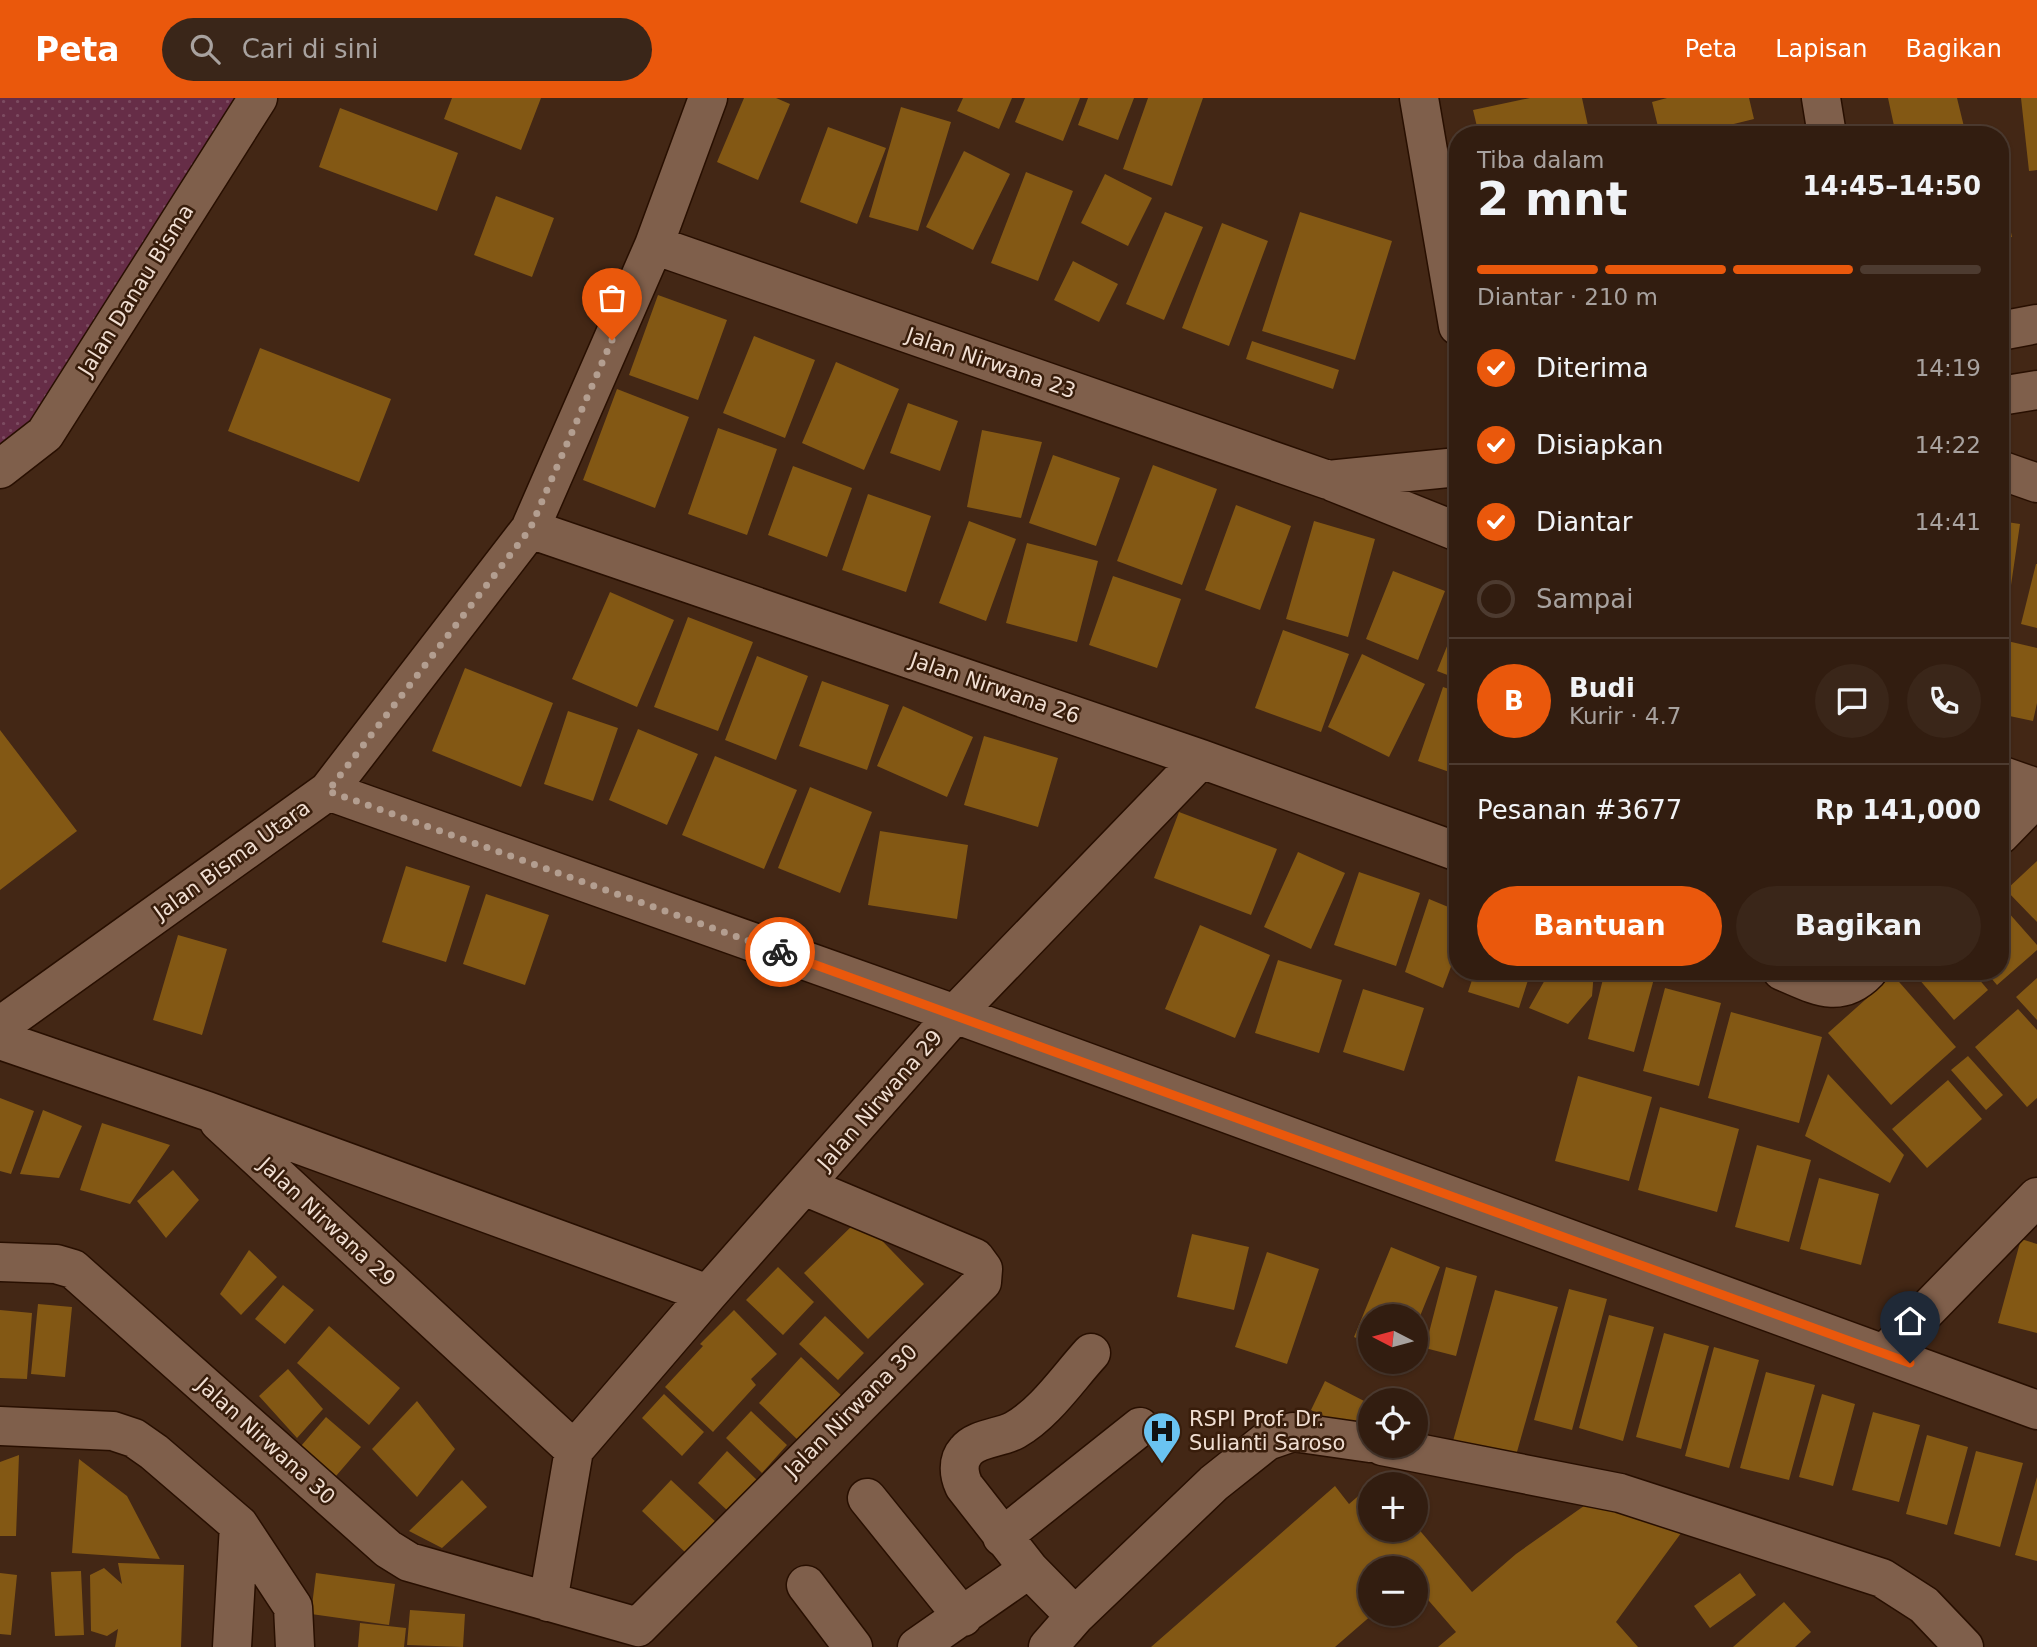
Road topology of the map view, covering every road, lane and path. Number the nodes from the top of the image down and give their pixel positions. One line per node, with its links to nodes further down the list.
1 (258, 98): 13 (street, Jalan Danau Bisma)
2 (708, 98): 6 (street, Jalan Bisma Utara)
3 (1419, 98): 7 (street)
4 (1821, 98): 5 (street)
5 (1826, 126)
6 (653, 246): 15 (street, Jalan Nirwana 23); 18 (street, Jalan Bisma Utara)
7 (1449, 273)
8 (2037, 324): 9 (street)
9 (2009, 329)
10 (2037, 390): 11 (street)
11 (2009, 395)
12 (1449, 468): 15 (street, Jalan Nirwana 23)
13 (0, 469)
14 (2009, 473): 16 (street)
15 (1328, 480): 17 (street, Jalan Nirwana 23)
16 (2037, 483)
17 (1449, 528)
18 (530, 529): 19 (street, Jalan Nirwana 26); 22 (street, Jalan Bisma Utara)
19 (1200, 759): 25 (street, Jalan Nirwana 26); 28 (street, Jalan Nirwana 29)
20 (2009, 778): 21 (street)
21 (2037, 789)
22 (328, 791): 28 (street); 29 (street, Jalan Bisma Utara)
23 (2037, 797): 24 (street)
24 (2009, 826)
25 (1449, 849)
26 (1810, 980): 27 (street)
27 (1858, 980)
28 (955, 1014): 32 (street, Jalan Nirwana 29); 37 (street)
29 (0, 1026)
30 (0, 1040): 31 (street, Jalan Nirwana 29)
31 (207, 1111): 35 (street, Jalan Nirwana 29); 42 (street, Jalan Nirwana 29)
32 (804, 1186): 35 (street, Jalan Nirwana 29); 49 (street, Jalan Nirwana 30)
33 (2037, 1197): 37 (street)
34 (0, 1262): 49 (street, Jalan Nirwana 30)
35 (708, 1294): 42 (street, Jalan Nirwana 29)
36 (1091, 1353): 46 (street)
37 (1885, 1353): 38 (street)
38 (2037, 1410)
39 (0, 1426): 45 (street)
40 (1140, 1427): 46 (street)
41 (1358, 1441): 50 (street)
42 (574, 1450): 49 (street)
43 (1428, 1455): 57 (street)
44 (867, 1498): 51 (street)
45 (239, 1525): 52 (street); 53 (street)
46 (1002, 1537): 47 (street)
47 (1028, 1569): 50 (street); 51 (street)
48 (806, 1585): 54 (street)
49 (548, 1602)
50 (1075, 1616): 56 (street)
51 (963, 1617): 55 (street)
52 (232, 1647)
53 (295, 1647)
54 (853, 1647)
55 (917, 1647)
56 (1048, 1647)
57 (1964, 1647)

